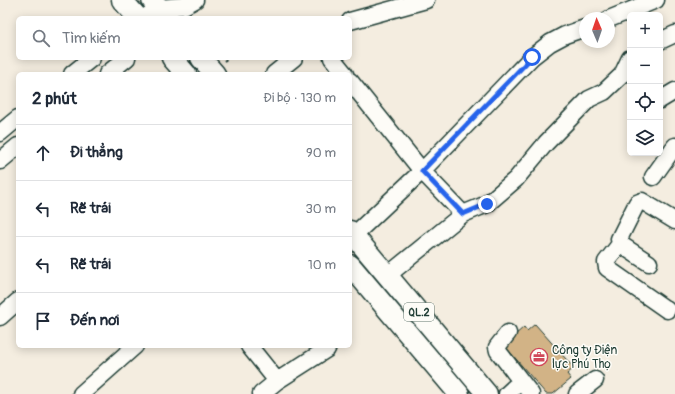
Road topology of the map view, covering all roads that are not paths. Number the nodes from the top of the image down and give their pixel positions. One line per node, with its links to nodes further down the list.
1 (122, 0): 5 (main road)
2 (426, 0): 6 (street)
3 (656, 0): 4 (street)
4 (618, 11)
5 (136, 16)
6 (352, 20)
7 (579, 30): 31 (street)
8 (675, 34): 9 (street)
9 (663, 40)
10 (90, 60): 17 (street)
11 (124, 60): 18 (street)
12 (174, 60): 19 (main road)
13 (203, 60): 20 (main road)
14 (292, 60): 21 (street)
15 (334, 60): 22 (street)
16 (627, 64): 33 (street)
17 (74, 72)
18 (110, 72)
19 (184, 72)
20 (213, 72)
21 (276, 72)
22 (342, 72)
23 (352, 84): 31 (street)
24 (675, 91): 25 (street)
25 (663, 98)
26 (16, 120): 27 (street)
27 (0, 133)
28 (16, 148): 30 (street)
29 (673, 154): 32 (street)
30 (0, 162)
31 (422, 171): 33 (street); 35 (street)
32 (653, 177)
33 (463, 214): 39 (street)
34 (675, 221): 36 (street)
35 (352, 233): 39 (main road, QL.2)
36 (620, 244): 37 (street); 41 (street)
37 (649, 263)
38 (352, 267): 52 (main road, QL.2)
39 (388, 275): 53 (main road, QL.2)
40 (16, 303): 42 (street)
41 (667, 310)
42 (0, 317)
43 (508, 333): 49 (street)
44 (133, 348): 50 (street)
45 (250, 348): 48 (street)
46 (328, 348): 48 (street)
47 (595, 380): 56 (street)
48 (277, 381): 51 (street)
49 (521, 381): 54 (street); 55 (street)
50 (81, 394)
51 (262, 394)
52 (459, 394)
53 (487, 394)
54 (507, 394)
55 (531, 394)
56 (577, 394)

